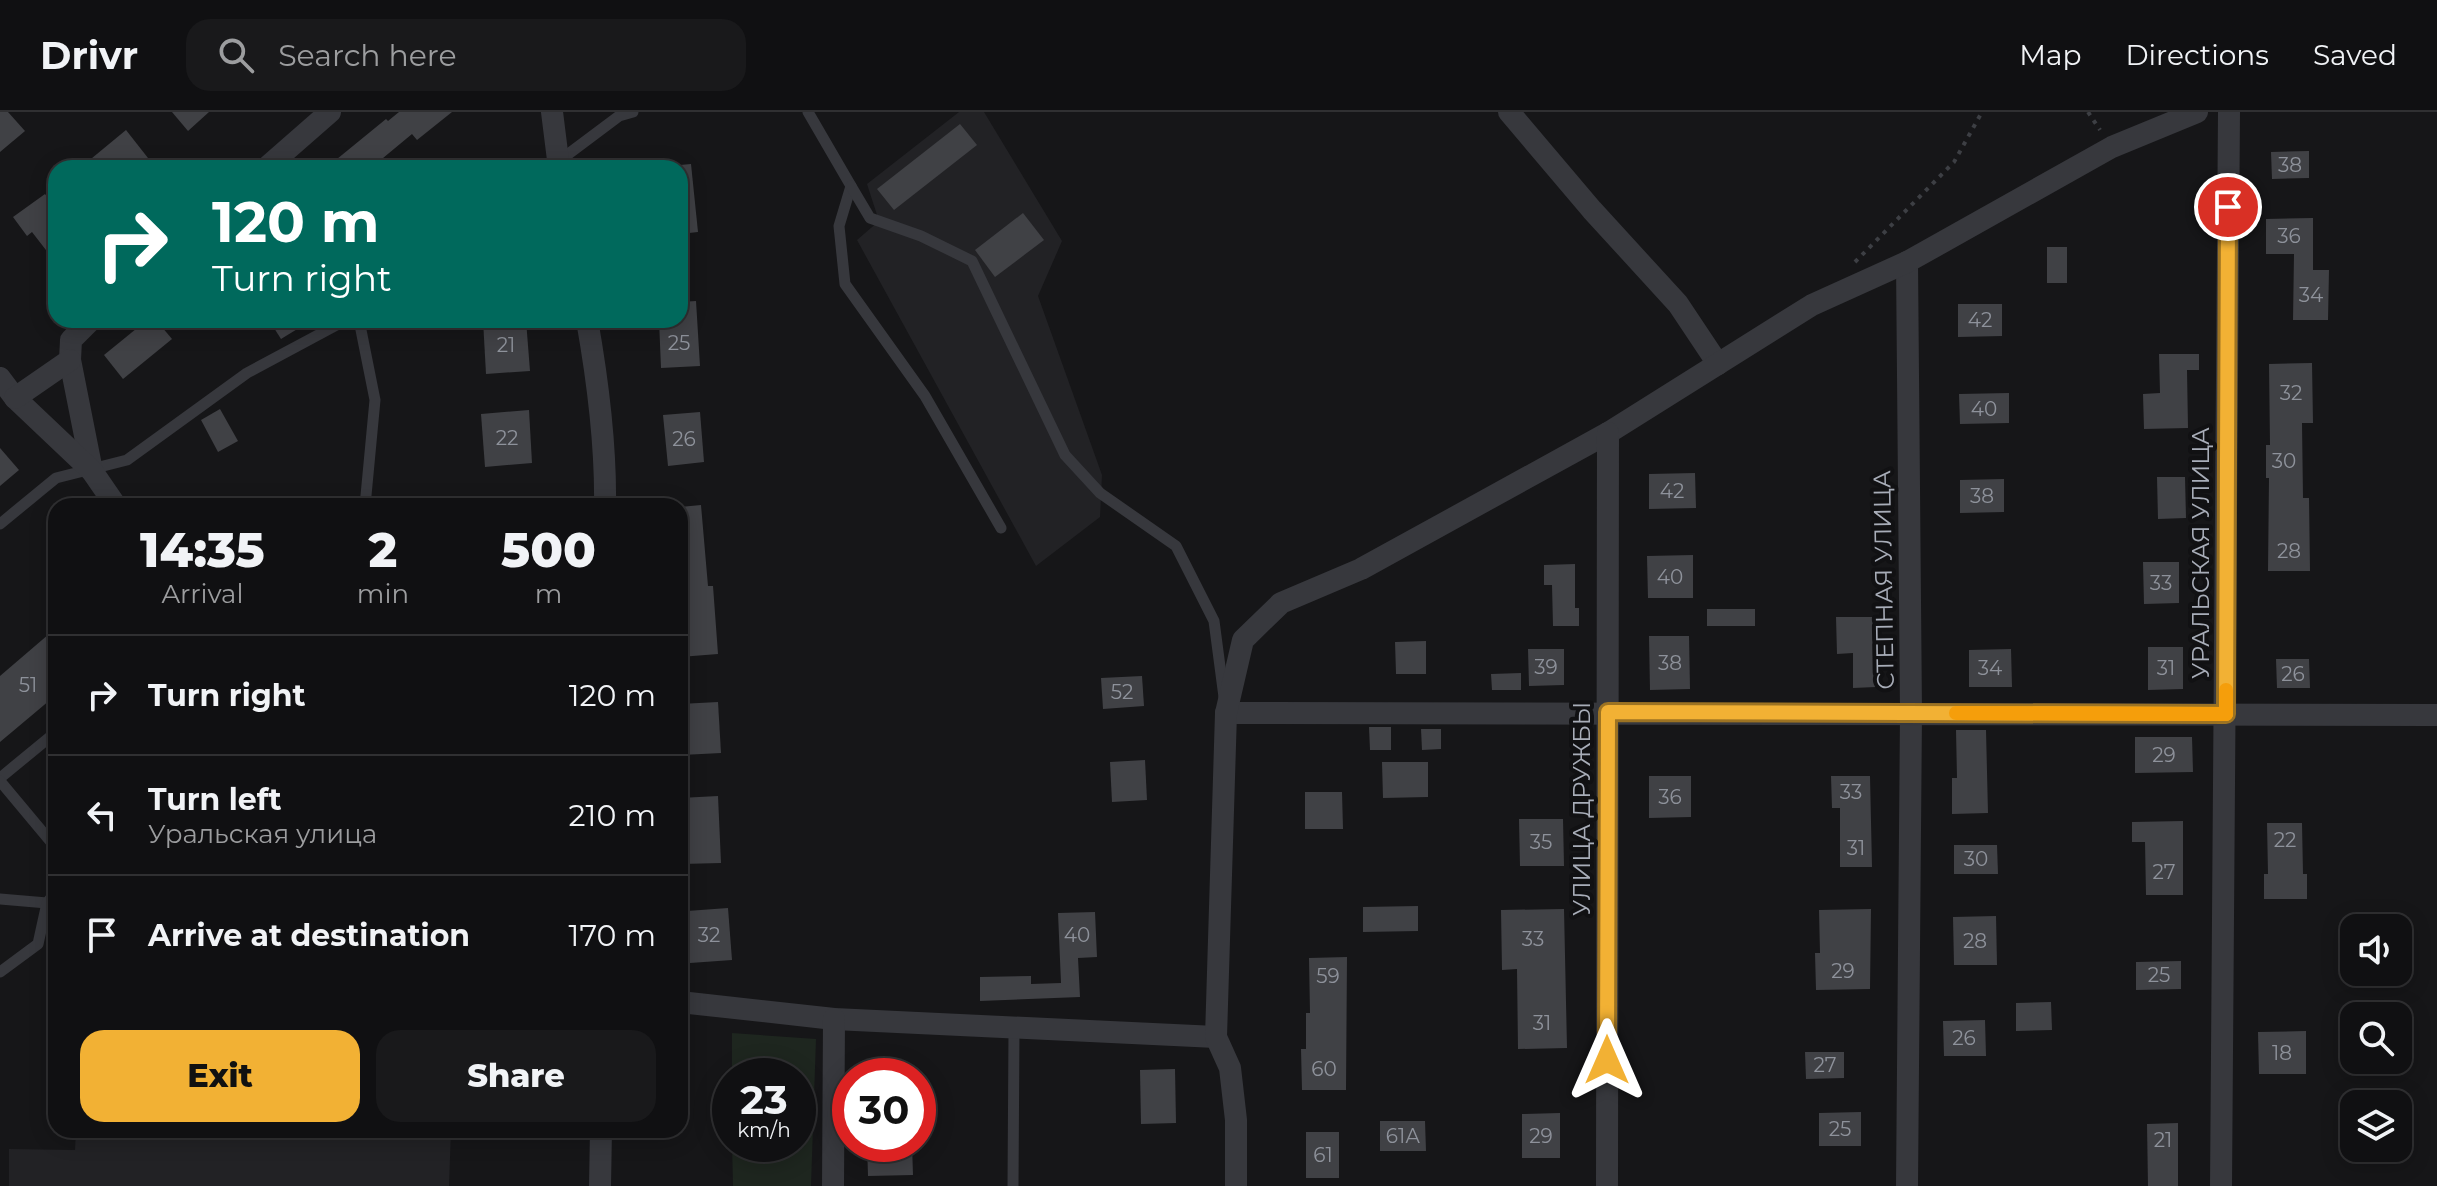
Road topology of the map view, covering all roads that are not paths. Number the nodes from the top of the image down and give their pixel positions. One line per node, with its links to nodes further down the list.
1 (330, 112): 8 (street)
2 (552, 112): 9 (street)
3 (633, 112): 10 (lane)
4 (808, 112): 11 (lane)
5 (1509, 112): 18 (street)
6 (2197, 112): 12 (street)
7 (2229, 112): 31 (street, УРАЛЬСКАЯ УЛИЦА)
8 (275, 160)
9 (558, 160)
10 (564, 160)
11 (851, 186): 27 (lane); 29 (lane)
12 (1907, 262): 18 (street); 30 (street, СТЕПНАЯ УЛИЦА)
13 (83, 328): 17 (street)
14 (331, 328): 22 (lane)
15 (361, 328): 24 (lane)
16 (588, 328): 25 (street)
17 (70, 360): 20 (street); 22 (street)
18 (1718, 364): 21 (street)
19 (0, 378): 20 (street)
20 (15, 398): 22 (street)
21 (1608, 433): 28 (street, УЛИЦА ДРУЖБЫ); 29 (street)
22 (92, 471): 23 (street); 26 (lane)
23 (111, 498)
24 (366, 498)
25 (605, 498)
26 (0, 524)
27 (1001, 528)
28 (1608, 712): 29 (street); 30 (street); 48 (street, УЛИЦА ДРУЖБЫ)
29 (1226, 713): 42 (street)
30 (1911, 713): 31 (street); 49 (street, СТЕПНАЯ УЛИЦА)
31 (2226, 714): 32 (street); 50 (street, УРАЛЬСКАЯ УЛИЦА)
32 (2437, 715)
33 (48, 739): 34 (lane)
34 (0, 780): 35 (lane)
35 (48, 838)
36 (0, 899): 37 (lane)
37 (47, 903): 38 (lane)
38 (0, 972)
39 (688, 1003): 40 (street)
40 (834, 1019): 41 (street); 45 (street)
41 (1014, 1029): 42 (street); 46 (lane)
42 (1216, 1037): 47 (street)
43 (601, 1138): 44 (street)
44 (600, 1186)
45 (833, 1186)
46 (1013, 1186)
47 (1236, 1186)
48 (1607, 1186)
49 (1907, 1186)
50 (2221, 1186)

